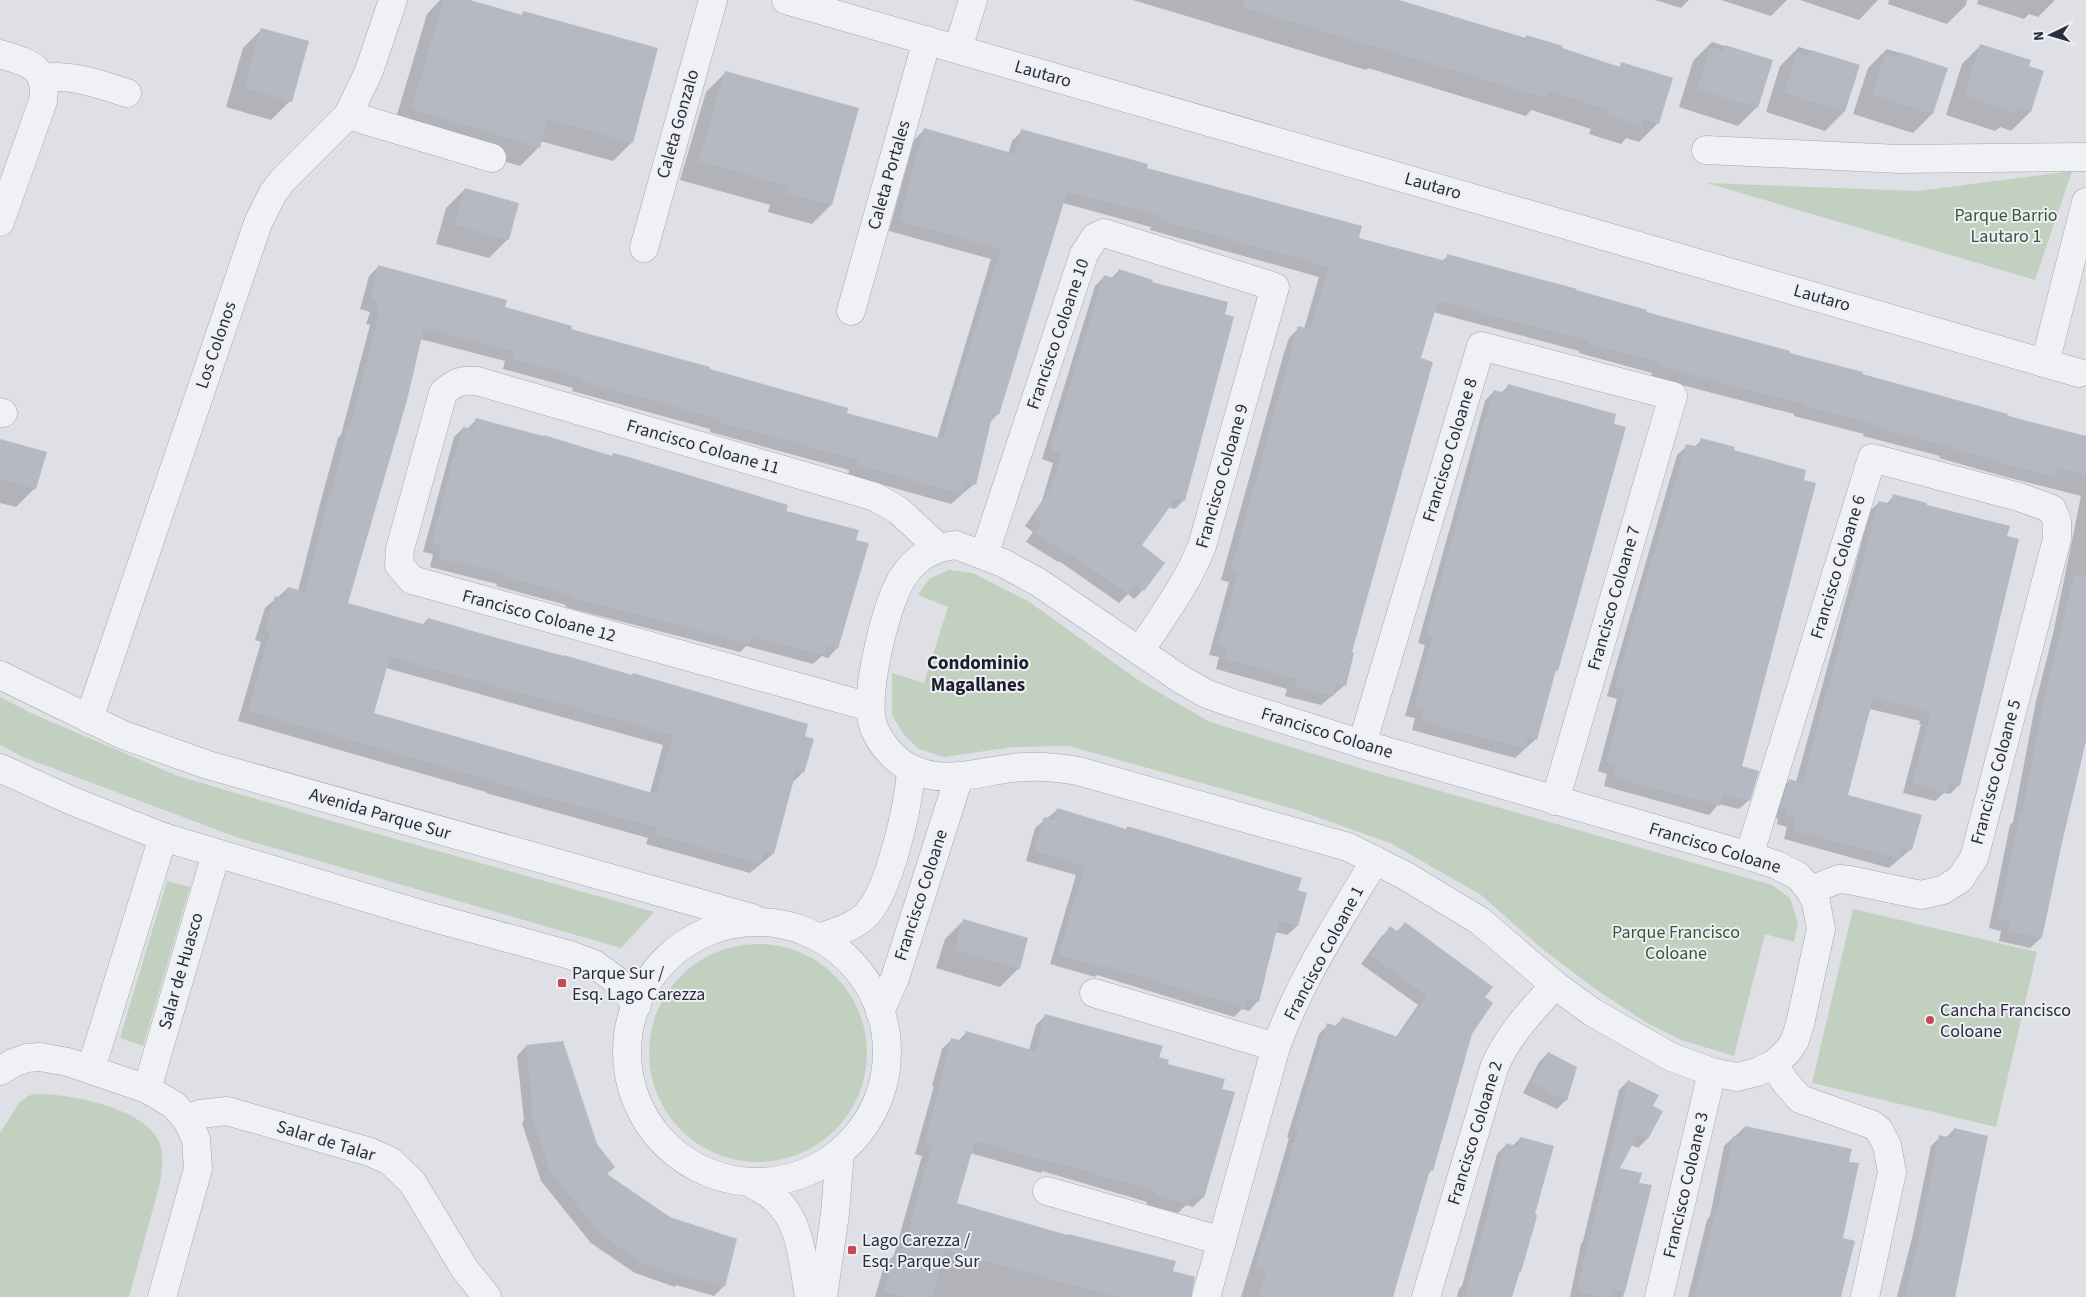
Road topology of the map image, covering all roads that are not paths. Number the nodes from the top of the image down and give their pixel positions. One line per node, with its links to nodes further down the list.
1 (393, 0): 10 (street, Los Colonos)
2 (713, 0): 16 (street, Caleta Gonzalo)
3 (973, 0): 6 (street)
4 (793, 1): 5 (street, Lautaro)
5 (927, 40): 6 (street, Lautaro); 18 (street, Caleta Portales)
6 (958, 49): 19 (street, Lautaro)
7 (0, 54): 8 (street)
8 (43, 78): 9 (street); 15 (street)
9 (127, 93)
10 (348, 115): 12 (street); 29 (street, Los Colonos)
11 (1706, 150): 13 (street)
12 (492, 158)
13 (2086, 158)
14 (2086, 202): 19 (street)
15 (0, 222)
16 (644, 248)
17 (1275, 287): 25 (street, Francisco Coloane 10); 26 (street, Francisco Coloane 9)
18 (851, 311)
19 (2045, 363): 20 (street, Lautaro)
20 (2079, 373)
21 (452, 384): 24 (street, Francisco Coloane 11); 28 (street, Francisco Coloane 12)
22 (1673, 396): 30 (street, Francisco Coloane 8); 34 (street, Francisco Coloane 7)
23 (2052, 509): 37 (street, Francisco Coloane 6); 39 (street, Francisco Coloane 5)
24 (938, 548): 25 (street, Francisco Coloane); 28 (street, Francisco Coloane)
25 (984, 555): 26 (street, Francisco Coloane)
26 (1140, 651): 30 (street, Francisco Coloane)
27 (0, 675): 29 (street, Avenida Parque Sur)
28 (870, 707): 32 (street, Francisco Coloane)
29 (89, 719): 40 (street, Avenida Parque Sur)
30 (1362, 744): 34 (street, Francisco Coloane)
31 (0, 768): 35 (street)
32 (911, 769): 33 (street, Francisco Coloane); 41 (street)
33 (959, 777): 38 (street, Francisco Coloane); 45 (street, Francisco Coloane)
34 (1555, 801): 37 (street, Francisco Coloane)
35 (162, 838): 36 (street); 49 (street)
36 (216, 854): 44 (street); 51 (street, Salar de Huasco)
37 (1749, 856): 39 (street, Francisco Coloane)
38 (1374, 860): 42 (street, Francisco Coloane); 46 (street, Francisco Coloane 1)
39 (1810, 890): 48 (street, Francisco Coloane)
40 (770, 923): 41 (street); 44 (street)
41 (819, 938): 45 (street)
42 (1554, 985): 50 (street, Francisco Coloane); 62 (street, Francisco Coloane 2)
43 (1094, 993): 46 (street)
44 (637, 1004): 54 (street)
45 (880, 1012): 53 (street)
46 (1276, 1047): 56 (street, Francisco Coloane 1)
47 (4, 1062): 49 (street)
48 (1774, 1064): 50 (street, Francisco Coloane); 64 (street)
49 (91, 1069): 51 (street)
50 (1712, 1072): 63 (street, Francisco Coloane 3)
51 (147, 1089): 52 (street)
52 (187, 1120): 57 (street); 58 (street, Salar de Talar)
53 (840, 1152): 54 (street); 60 (street)
54 (749, 1182): 59 (street)
55 (1047, 1191): 56 (street)
56 (1222, 1241): 61 (street, Francisco Coloane 1)
57 (162, 1297)
58 (487, 1297)
59 (809, 1297)
60 (823, 1297)
61 (1206, 1297)
62 (1426, 1297)
63 (1659, 1297)
64 (1865, 1297)

